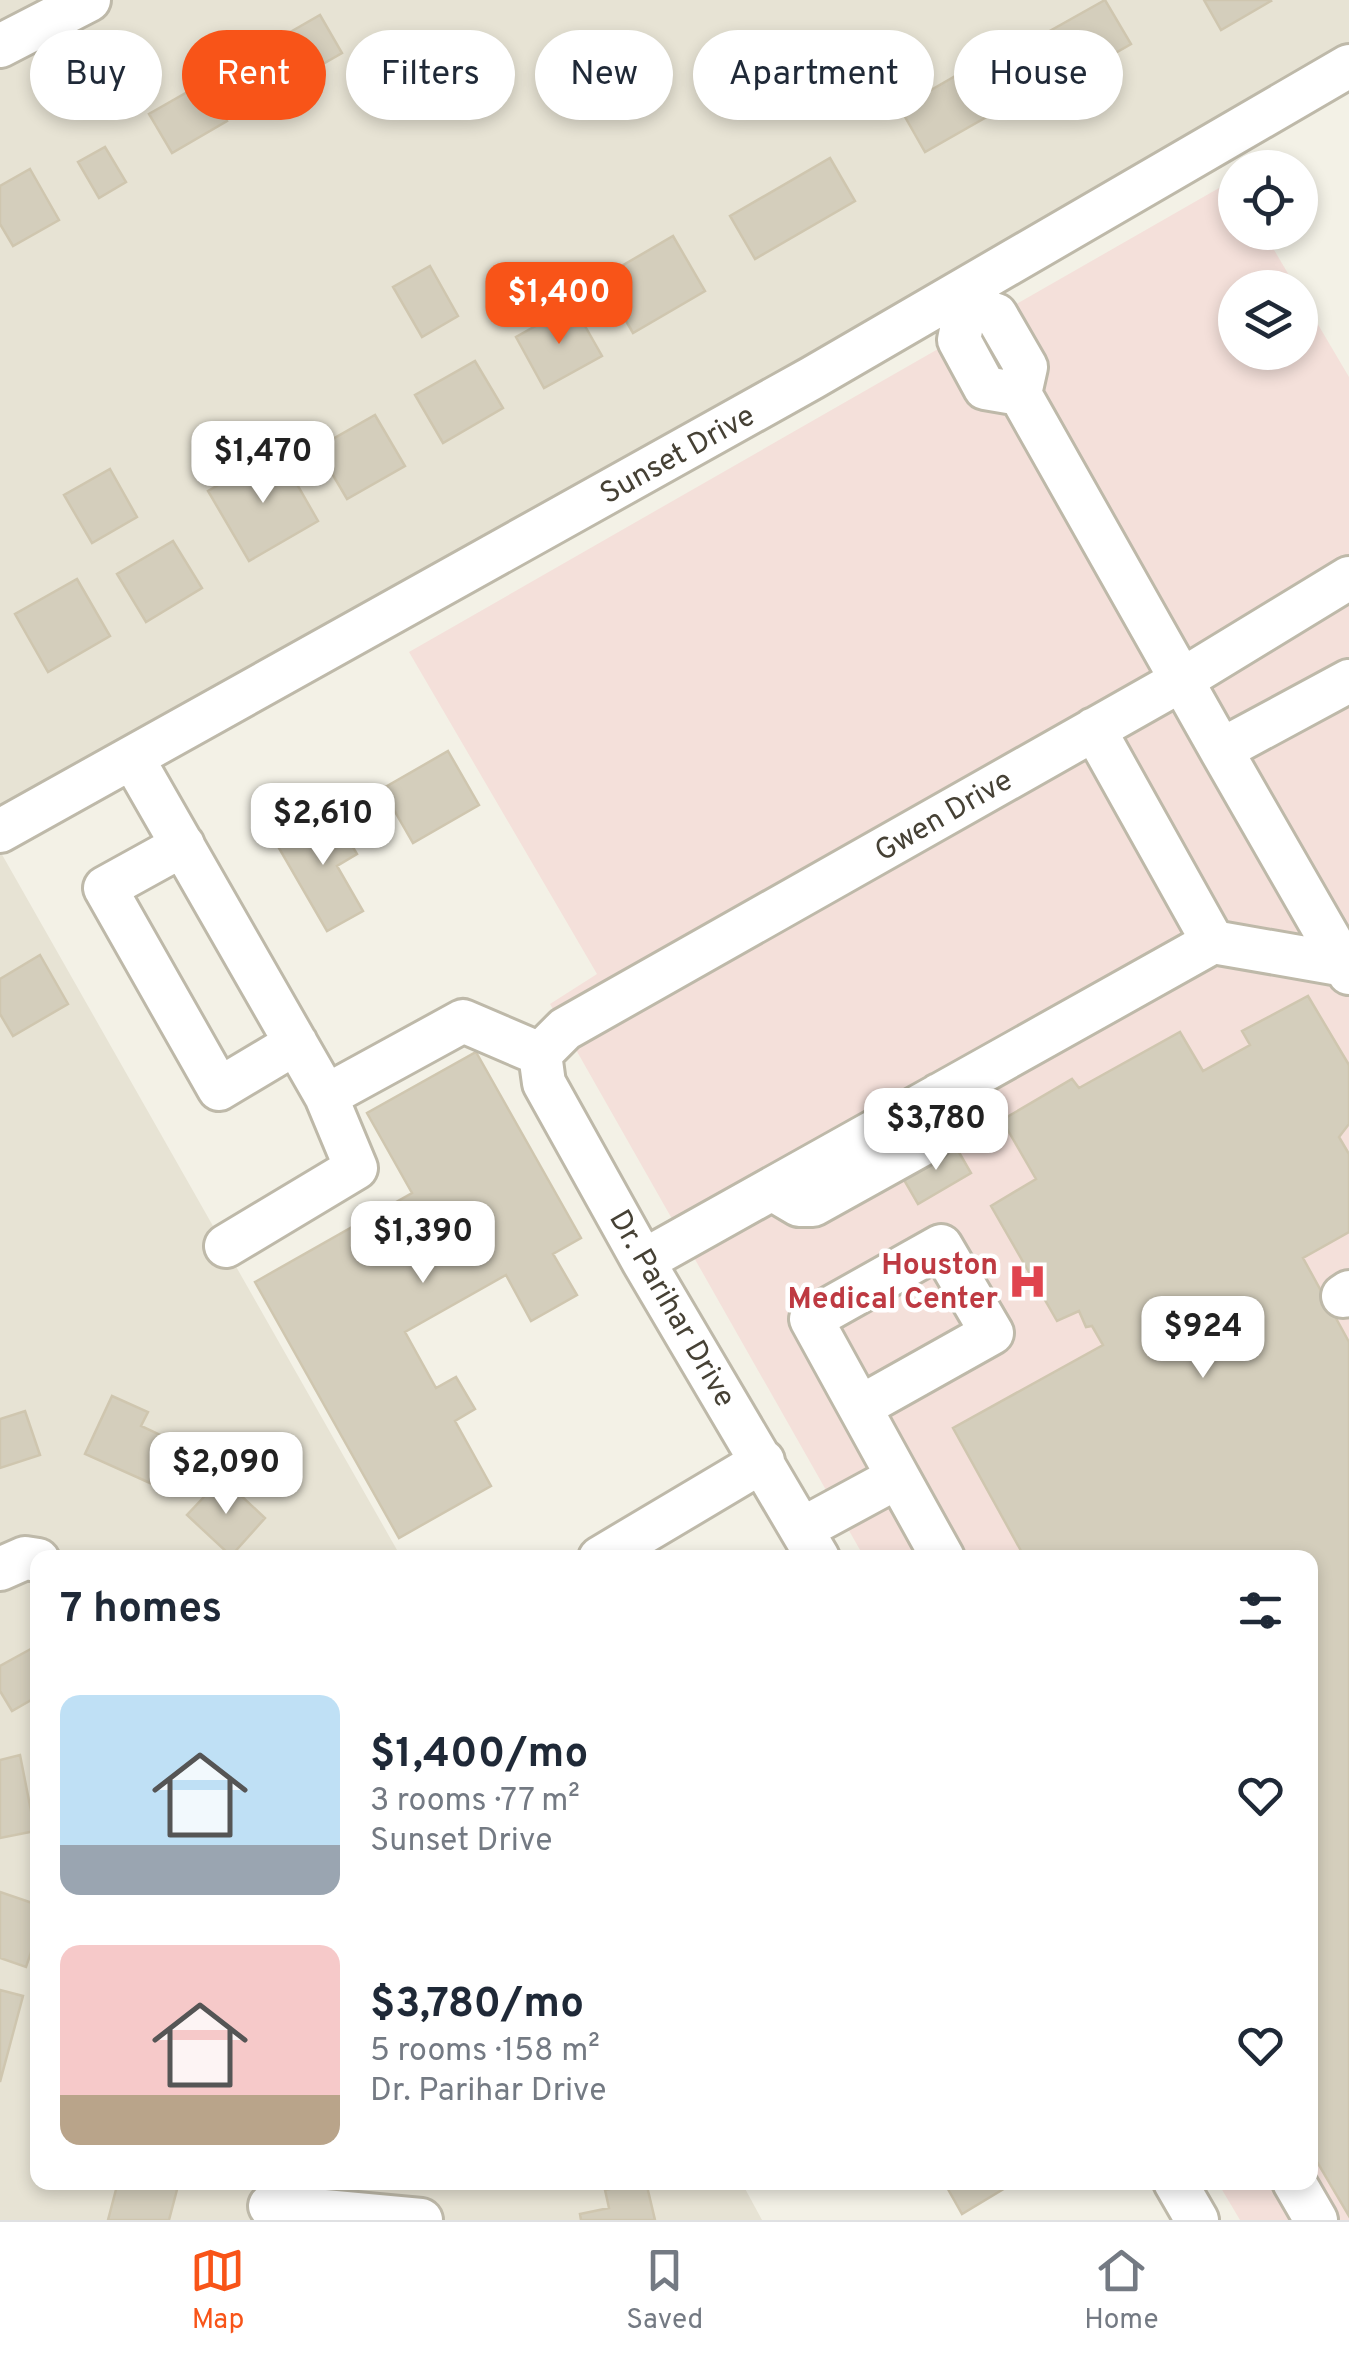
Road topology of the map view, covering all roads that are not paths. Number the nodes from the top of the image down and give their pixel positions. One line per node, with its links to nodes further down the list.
1 (90, 0): 2 (street)
2 (0, 46)
3 (1349, 66): 4 (street, Sunset Drive)
4 (963, 299): 6 (street); 10 (street, Sunset Drive)
5 (1349, 578): 6 (street, Gwen Drive)
6 (1180, 680): 8 (street, Gwen Drive); 9 (street)
7 (1349, 681): 9 (street)
8 (1094, 729): 13 (street); 16 (street, Gwen Drive)
9 (1221, 750): 14 (street)
10 (134, 759): 11 (street, Sunset Drive); 12 (street)
11 (0, 832)
12 (183, 846): 15 (street); 15 (street)
13 (1213, 942): 14 (street); 19 (street)
14 (1348, 967)
15 (296, 1044): 17 (street)
16 (540, 1054): 17 (street); 19 (street, Dr. Parihar Drive)
17 (326, 1096): 18 (street)
18 (226, 1246)
19 (643, 1260): 21 (street, Dr. Parihar Drive)
20 (860, 1407): 22 (street)
21 (763, 1461): 23 (street, Dr. Parihar Drive); 24 (street)
22 (898, 1476): 23 (street); 25 (street)
23 (810, 1543)
24 (613, 1550)
25 (939, 1550)
26 (30, 1559): 27 (street)
27 (0, 1569)
28 (1180, 2190): 32 (street)
29 (1299, 2190): 33 (street)
30 (271, 2203): 31 (street)
31 (421, 2220)
32 (1197, 2220)
33 (1316, 2220)

